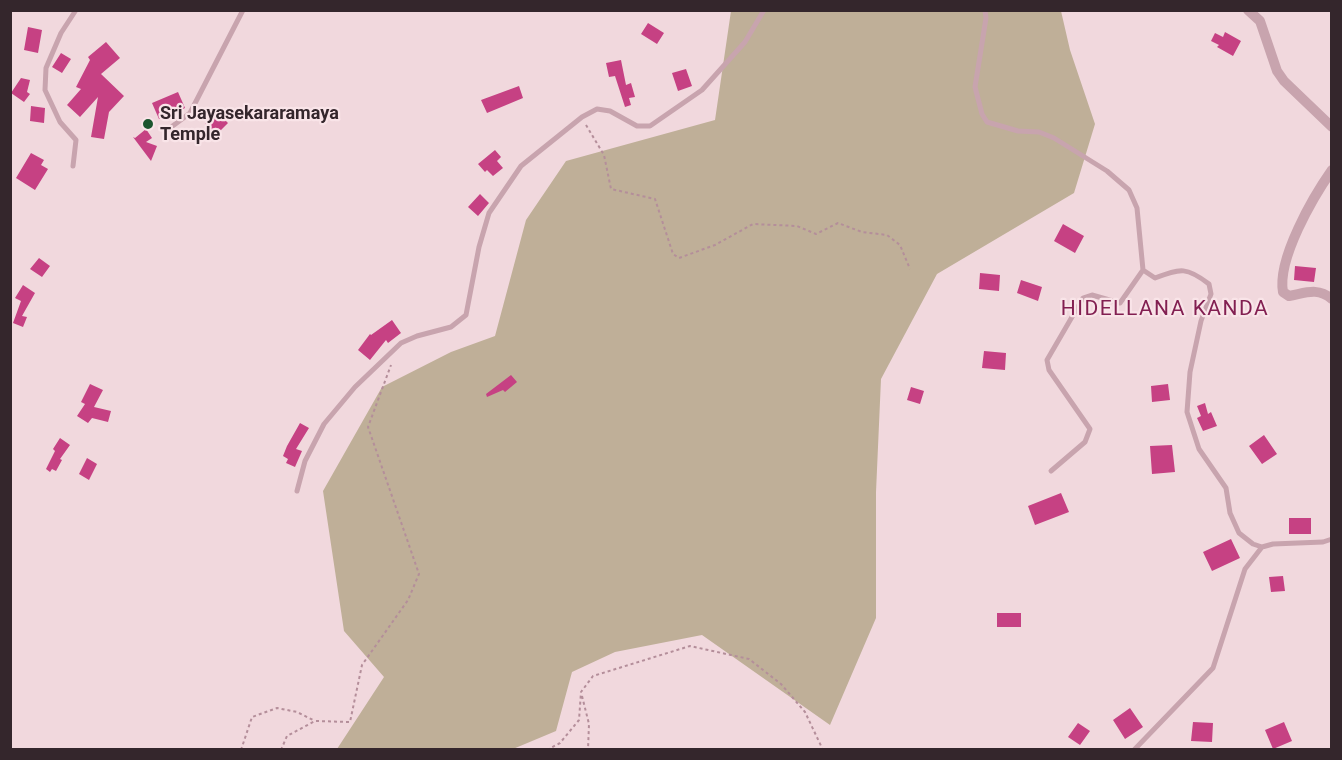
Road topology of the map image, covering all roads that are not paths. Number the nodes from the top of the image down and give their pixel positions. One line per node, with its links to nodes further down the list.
1 (76, 10): 8 (lane)
2 (243, 10): 7 (lane)
3 (764, 10): 13 (lane)
4 (985, 10): 10 (lane)
5 (1248, 10): 6 (street)
6 (1332, 127)
7 (166, 131)
8 (73, 166)
9 (1332, 170): 11 (street)
10 (1143, 270): 12 (lane); 15 (lane)
11 (1332, 299)
12 (1051, 471)
13 (297, 490)
14 (1332, 539): 15 (lane)
15 (1262, 548): 16 (lane)
16 (1134, 750)

